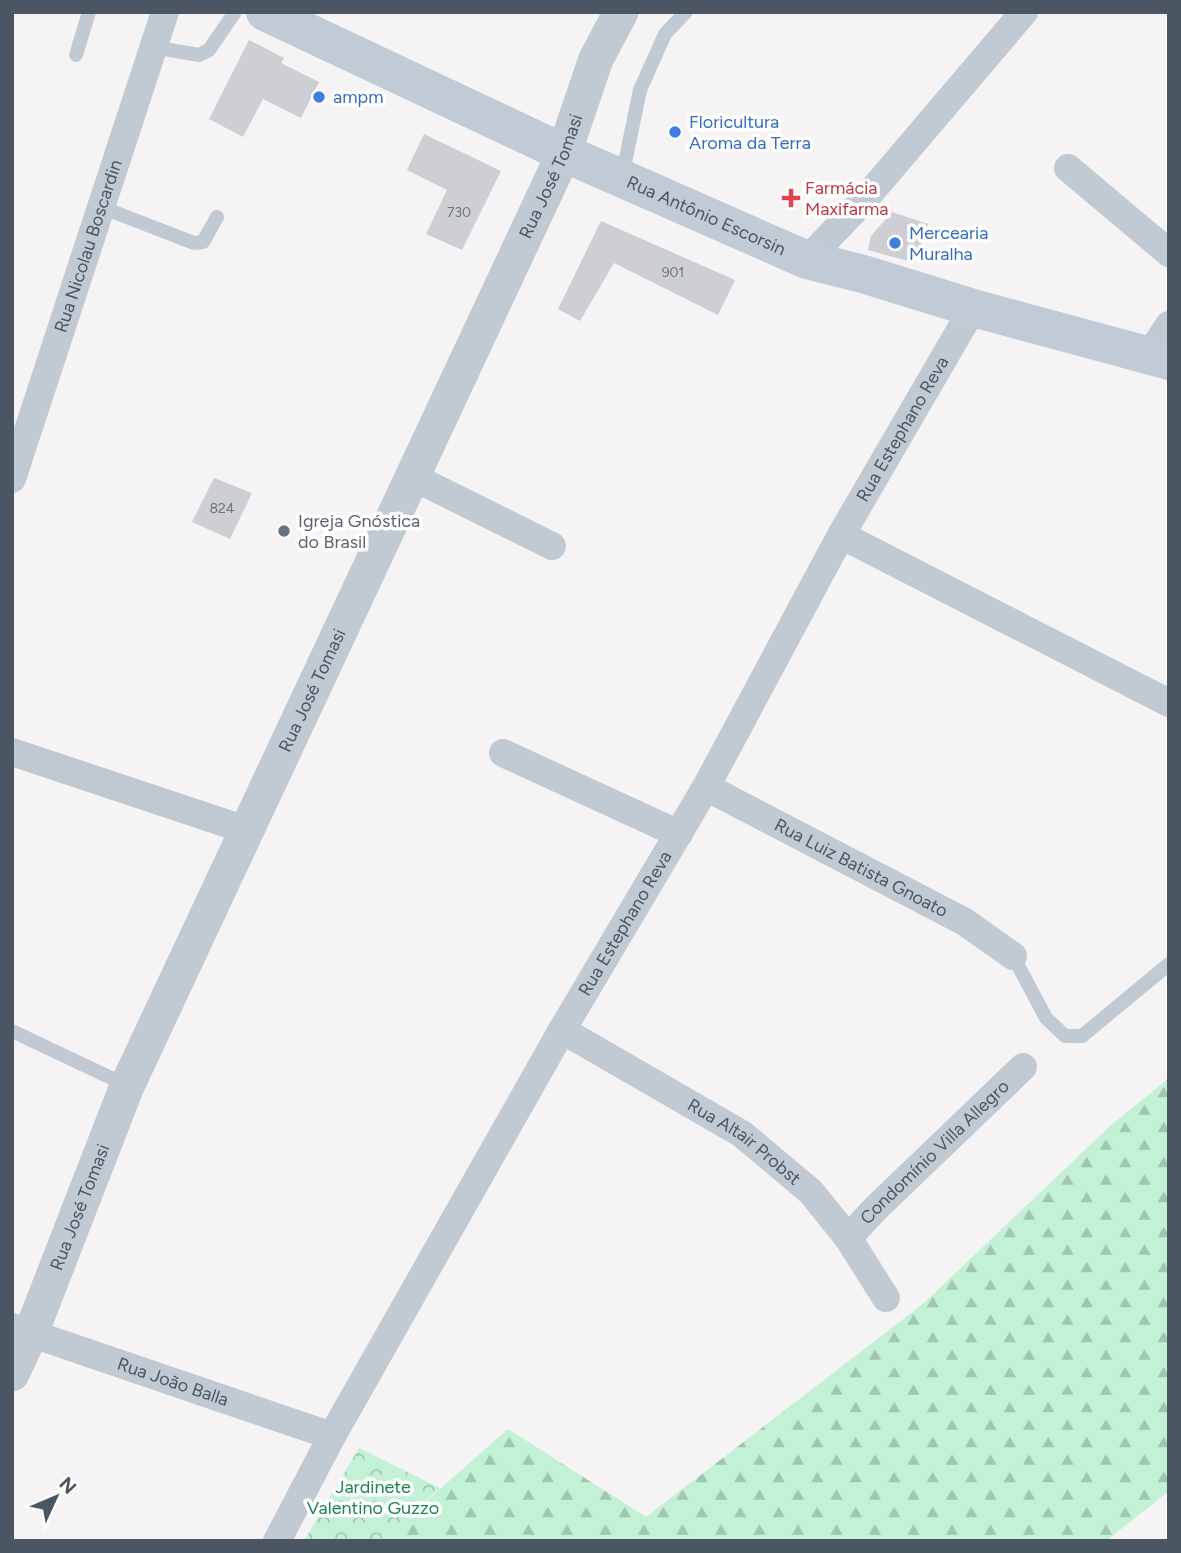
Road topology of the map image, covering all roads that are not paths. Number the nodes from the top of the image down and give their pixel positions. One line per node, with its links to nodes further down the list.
1 (89, 12): 10 (lane)
2 (165, 12): 9 (street, Rua Nicolau Boscardin)
3 (234, 12): 9 (lane)
4 (265, 12): 8 (main road, Rua Antônio Escorsin)
5 (621, 12): 11 (street, Rua José Tomasi)
6 (686, 12): 13 (lane)
7 (1024, 12): 17 (street)
8 (307, 21): 11 (main road, Rua Antônio Escorsin)
9 (153, 47): 14 (street, Rua Nicolau Boscardin)
10 (76, 55)
11 (564, 153): 13 (main road, Rua Antônio Escorsin); 20 (street, Rua José Tomasi)
12 (1068, 169): 16 (street)
13 (622, 178): 17 (main road, Rua Antônio Escorsin)
14 (101, 207): 15 (lane); 21 (street, Rua Nicolau Boscardin)
15 (217, 217)
16 (1169, 253)
17 (807, 260): 18 (main road, Rua Antônio Escorsin)
18 (973, 308): 19 (main road, Rua Antônio Escorsin); 22 (street, Rua Estephano Reva)
19 (1162, 347)
20 (413, 477): 23 (street); 28 (street, Rua José Tomasi)
21 (12, 479)
22 (841, 535): 24 (street); 27 (street, Rua Estephano Reva)
23 (552, 546)
24 (1169, 703)
25 (12, 752): 28 (street)
26 (503, 753): 29 (street)
27 (706, 788): 29 (street, Rua Estephano Reva); 30 (street, Rua Luiz Batista Gnoato)
28 (246, 830): 35 (street, Rua José Tomasi)
29 (679, 834): 32 (street, Rua Estephano Reva)
30 (1013, 956): 31 (lane)
31 (1169, 964)
32 (562, 1030): 36 (street, Rua Altair Probst); 40 (street, Rua Estephano Reva)
33 (12, 1031): 35 (lane)
34 (1023, 1067): 36 (street, Condomínio Villa Allegro)
35 (127, 1086): 38 (street, Rua José Tomasi)
36 (848, 1238): 37 (street, Rua Altair Probst)
37 (886, 1298)
38 (22, 1330): 39 (street, Rua José Tomasi); 40 (street, Rua João Balla)
39 (12, 1374)
40 (332, 1436): 41 (street, Rua Estephano Reva)
41 (277, 1541)

